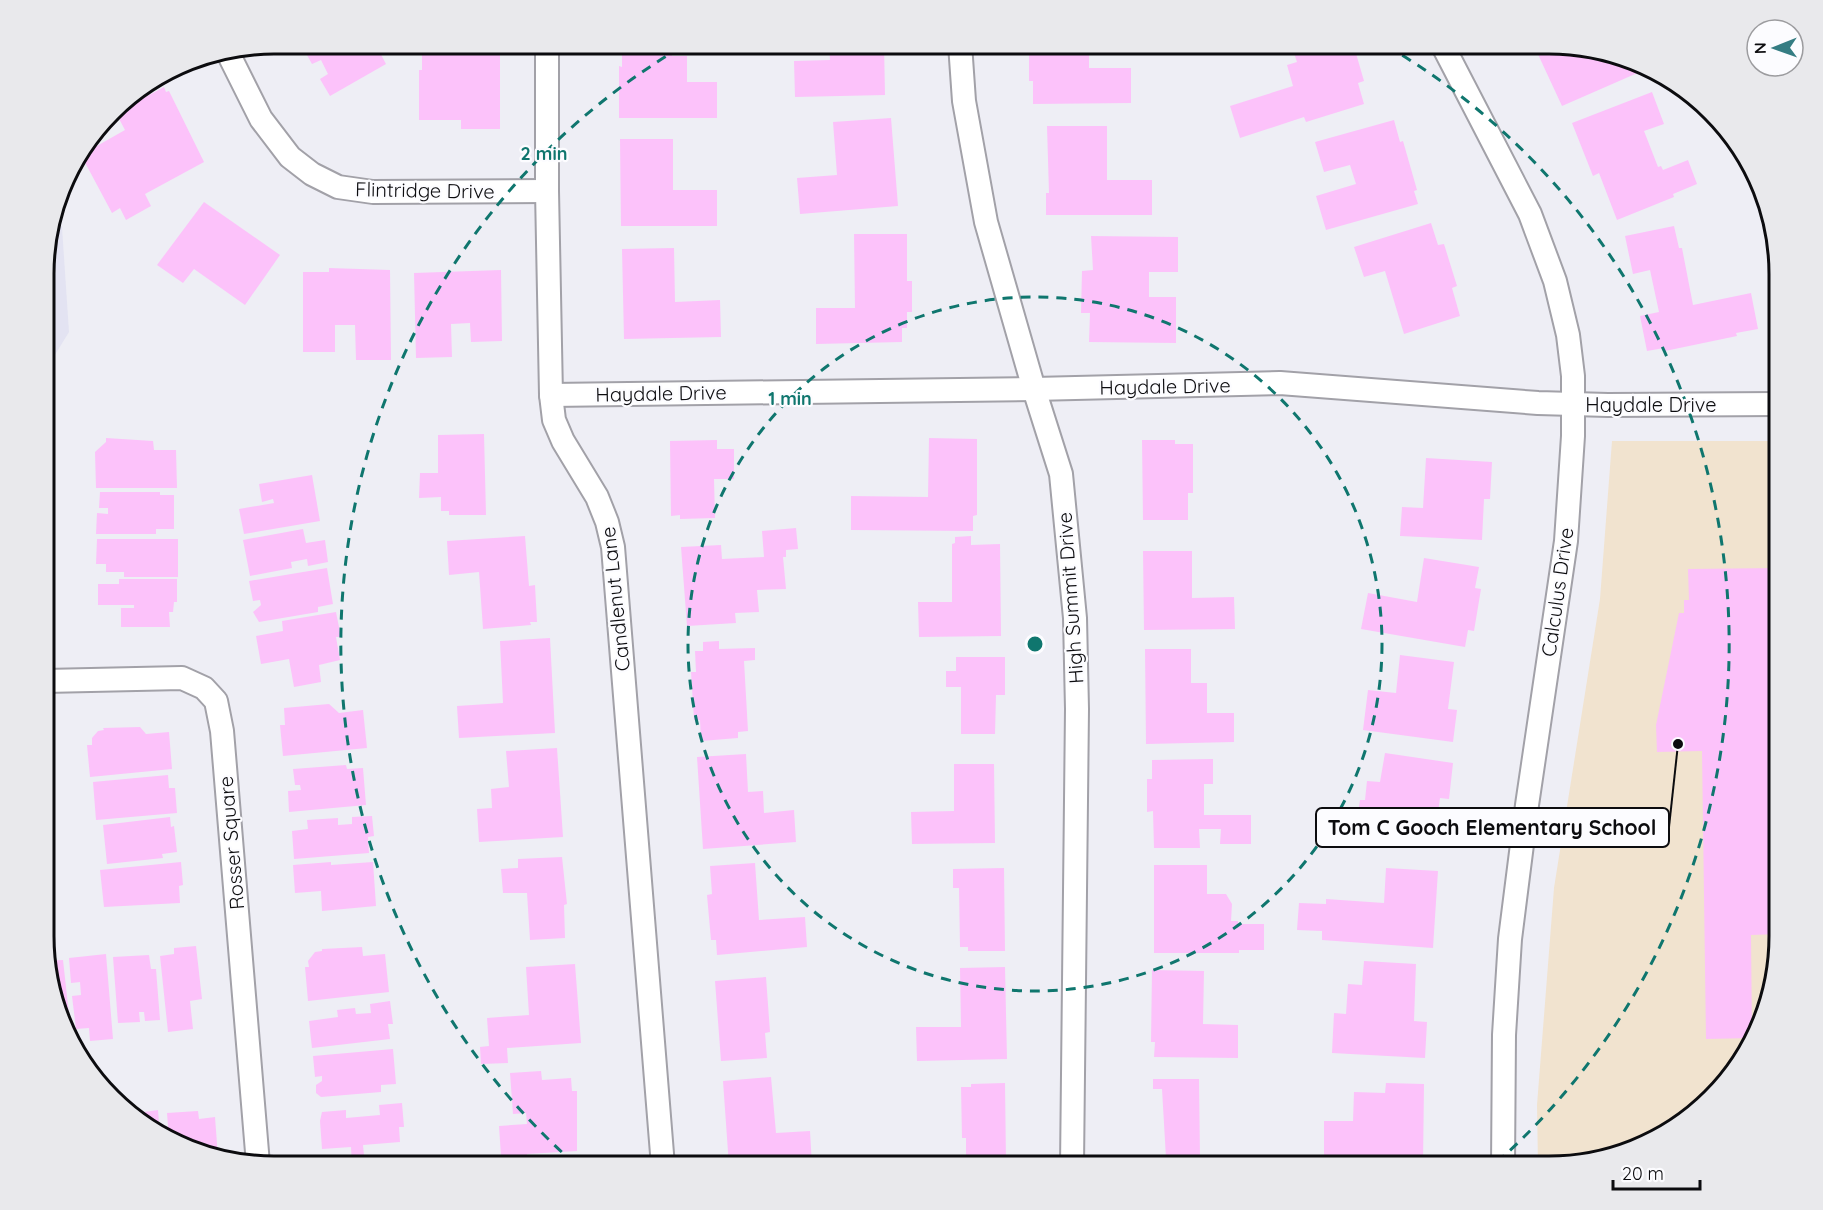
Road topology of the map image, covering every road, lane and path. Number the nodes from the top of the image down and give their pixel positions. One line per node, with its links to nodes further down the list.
1 (547, 54): 5 (street, Candlenut Lane)
2 (961, 54): 6 (street, High Summit Drive)
3 (1447, 54): 8 (street, Calculus Drive)
4 (231, 58): 5 (street, Flintridge Drive)
5 (548, 191): 7 (street, Candlenut Lane)
6 (1034, 389): 7 (street, Haydale Drive); 8 (street, Haydale Drive); 13 (street, High Summit Drive)
7 (551, 395): 12 (street, Candlenut Lane)
8 (1573, 404): 9 (street, Haydale Drive); 14 (street, Calculus Drive)
9 (1769, 404)
10 (54, 681): 11 (street, Rosser Square)
11 (257, 1156)
12 (662, 1156)
13 (1072, 1156)
14 (1503, 1156)

